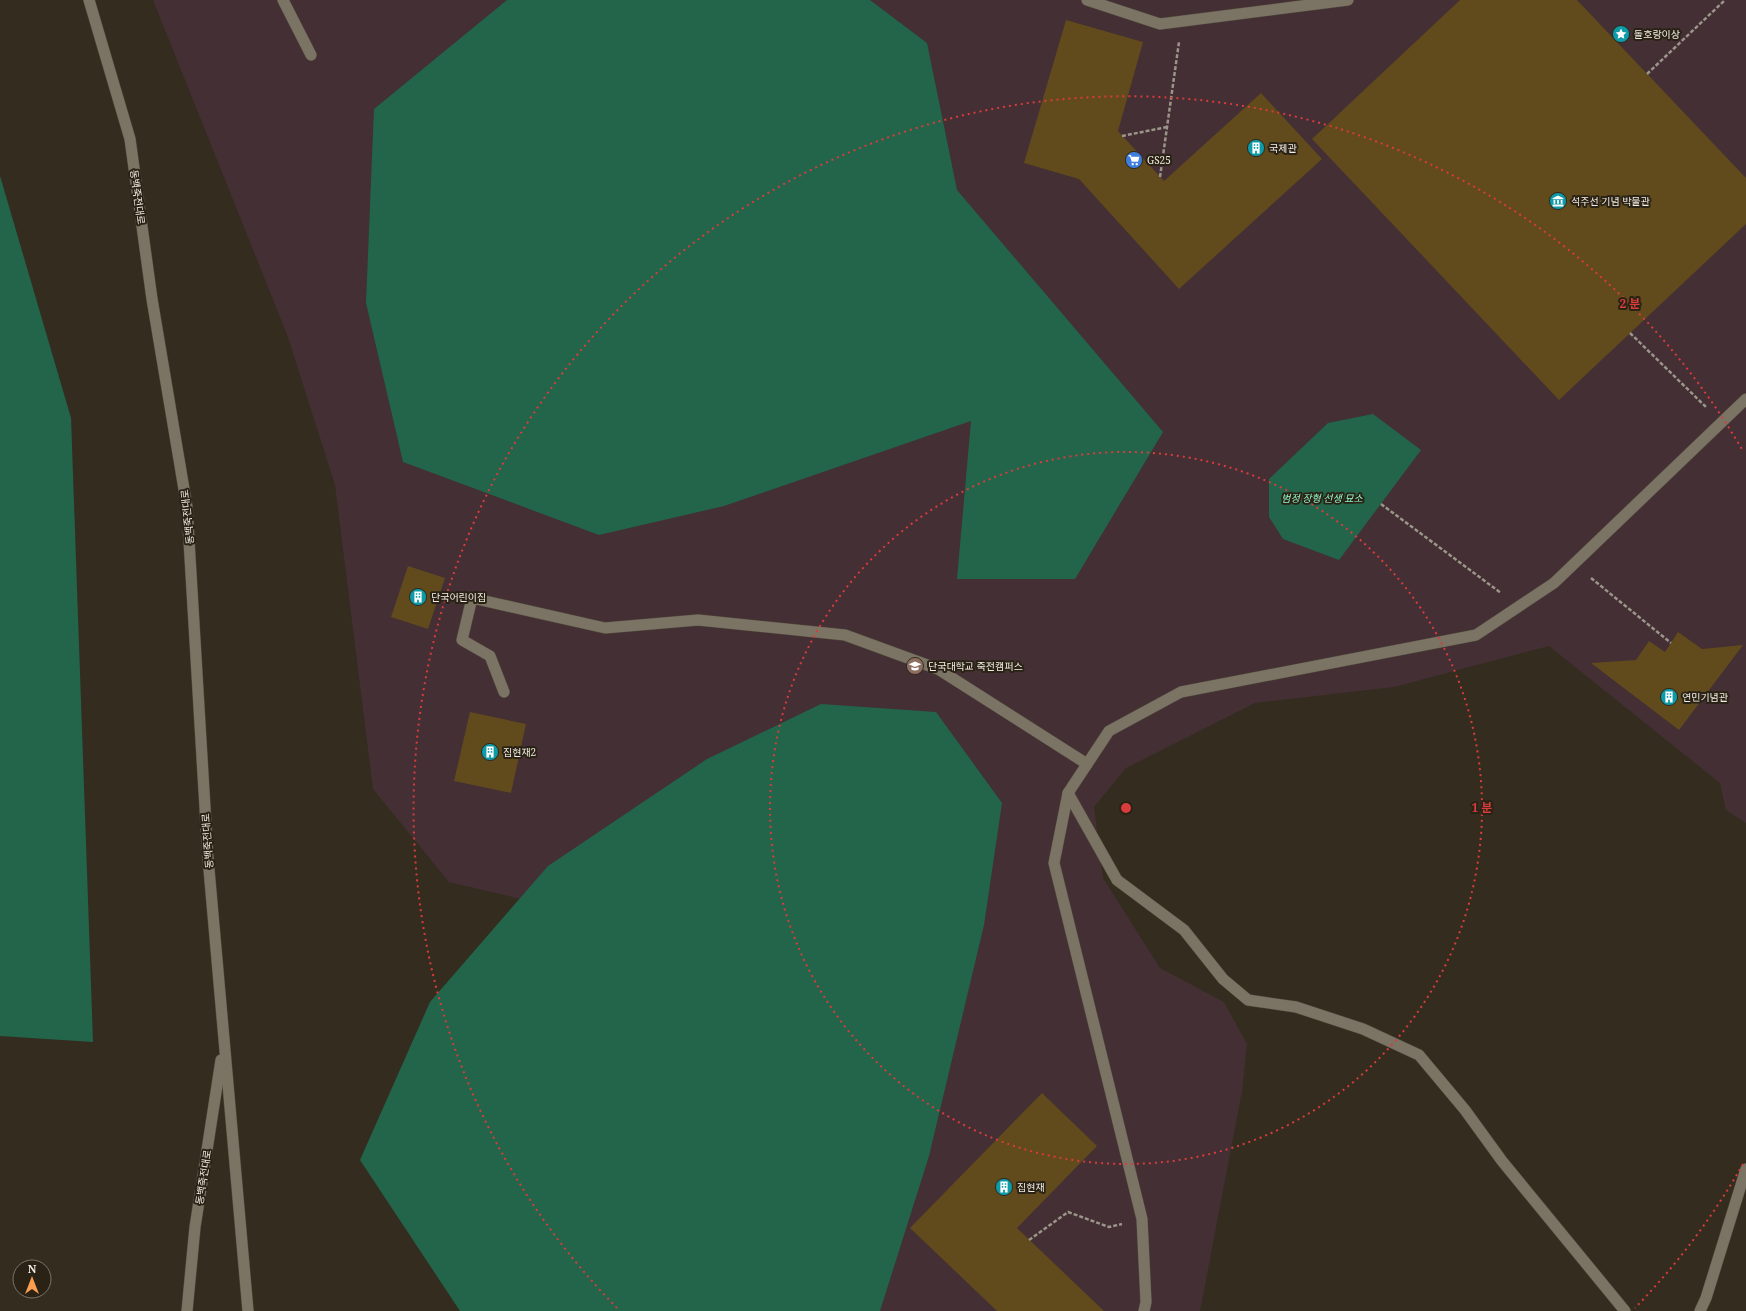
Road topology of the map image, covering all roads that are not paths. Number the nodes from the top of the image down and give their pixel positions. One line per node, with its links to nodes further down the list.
1 (89, 0): 10 (main road, 동백죽전대로)
2 (284, 0): 5 (main road)
3 (1087, 0): 4 (main road)
4 (1348, 0)
5 (311, 55)
6 (1746, 399): 8 (main road)
7 (504, 692): 8 (main road)
8 (1087, 764): 9 (main road)
9 (1068, 793): 14 (main road); 15 (main road)
10 (224, 1044): 12 (main road, 동백죽전대로); 13 (main road, 동백죽전대로)
11 (1746, 1170): 16 (main road)
12 (187, 1311)
13 (248, 1311)
14 (1144, 1311)
15 (1625, 1311)
16 (1700, 1311)

